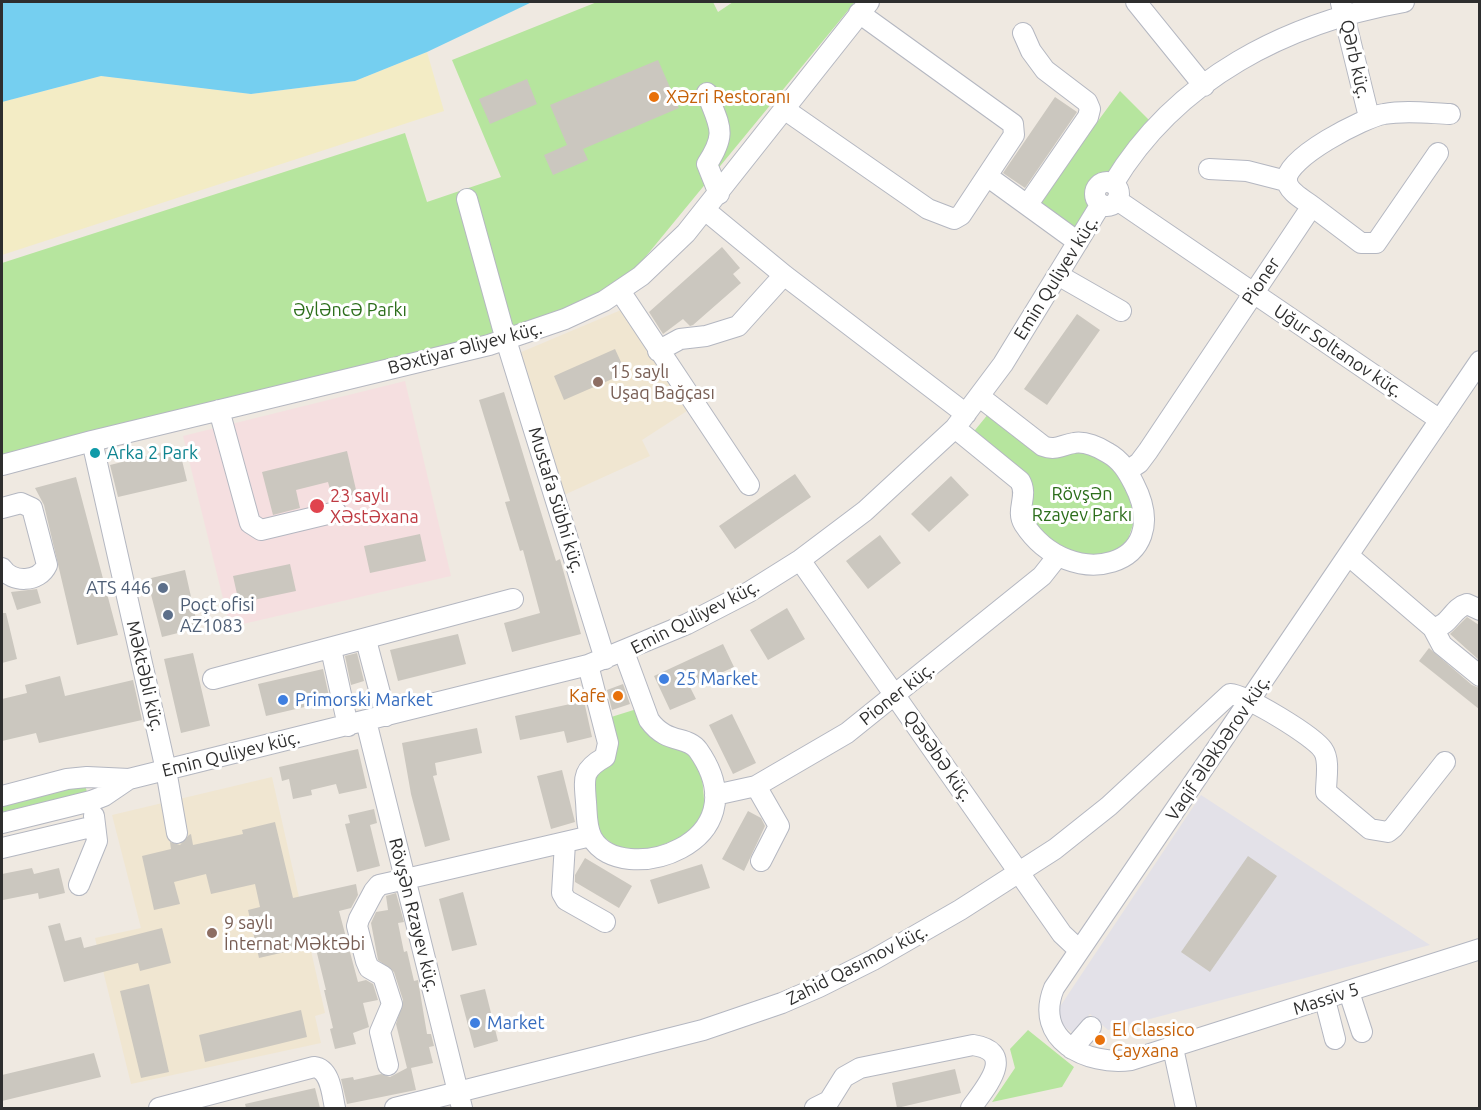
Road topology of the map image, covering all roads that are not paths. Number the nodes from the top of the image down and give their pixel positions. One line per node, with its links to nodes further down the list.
1 (1136, 2): 6 (street)
2 (1404, 2): 4 (street, Emin Quliyev küç.)
3 (864, 8): 8 (street, Bəxtiyar Əliyev küç.); 13 (street)
4 (1343, 8): 6 (street, Emin Quliyev küç.); 10 (street, Qərb küç.)
5 (1023, 33): 18 (street)
6 (1204, 86): 16 (street, Emin Quliyev küç.)
7 (707, 93): 15 (street)
8 (784, 110): 13 (street); 15 (street, Bəxtiyar Əliyev küç.)
9 (1450, 114): 10 (street)
10 (1369, 117): 14 (street)
11 (1438, 153): 19 (street)
12 (1209, 170): 14 (street)
13 (987, 176): 18 (street)
14 (1286, 181): 19 (street)
15 (719, 194): 20 (street, Bəxtiyar Əliyev küç.)
16 (1111, 196): 21 (street, Emin Quliyev küç.); 25 (street, Uğur Soltanov küç.)
17 (467, 199): 27 (street, Mustafa Sübhi küç.)
18 (1028, 204): 21 (street)
19 (1312, 206): 25 (street, Pioner)
20 (705, 210): 23 (street); 24 (street, Bəxtiyar Əliyev küç.)
21 (1078, 242): 22 (street, Emin Quliyev küç.)
22 (1058, 274): 26 (street); 30 (street, Emin Quliyev küç.)
23 (784, 275): 28 (street); 33 (street)
24 (620, 291): 27 (street, Bəxtiyar Əliyev küç.); 28 (street)
25 (1252, 293): 32 (street, Uğur Soltanov küç.); 36 (street, Pioner)
26 (1121, 311)
27 (506, 340): 31 (street, Bəxtiyar Əliyev küç.); 50 (street, Mustafa Sübhi küç.)
28 (658, 351): 37 (street)
29 (1479, 362): 32 (street, Vaqif Ələkbərov küç.)
30 (980, 397): 33 (street, Emin Quliyev küç.); 36 (street)
31 (219, 410): 34 (street, Bəxtiyar Əliyev küç.); 39 (street)
32 (1440, 420): 40 (street, Vaqif Ələkbərov küç.)
33 (961, 421): 41 (street); 42 (street, Emin Quliyev küç.)
34 (92, 441): 35 (street, Bəxtiyar Əliyev küç.); 58 (street, Məktəbli küç.)
35 (2, 465)
36 (1127, 471): 41 (street)
37 (749, 485)
38 (2, 508): 43 (street)
39 (336, 512)
40 (1349, 556): 46 (street); 54 (street, Vaqif Ələkbərov küç.)
41 (1057, 557): 53 (street, Pioner küç.)
42 (800, 560): 49 (street, Emin Quliyev küç.); 53 (street, Qəsəbə küç.)
43 (2, 568)
44 (513, 599): 47 (street)
45 (1479, 610): 46 (street)
46 (1433, 628): 51 (street)
47 (366, 640): 48 (street); 55 (street)
48 (331, 649): 52 (street); 56 (street, Rövşən Rzayev küç.)
49 (624, 652): 50 (street, Emin Quliyev küç.); 62 (street)
50 (596, 662): 55 (street, Emin Quliyev küç.); 67 (street, Mustafa Sübhi küç.)
51 (1479, 676)
52 (213, 679)
53 (896, 695): 60 (street, Pioner küç.); 71 (street, Qəsəbə küç.)
54 (1251, 700): 57 (street); 71 (street, Zahid Qasımov küç.); 76 (street, Vaqif Ələkbərov küç.)
55 (386, 716): 56 (street, Emin Quliyev küç.)
56 (357, 724): 58 (street, Emin Quliyev küç.); 72 (street, Rövşən Rzayev küç.)
57 (1445, 762)
58 (166, 770): 59 (street, Emin Quliyev küç.); 66 (street, Məktəbli küç.)
59 (129, 779): 61 (street); 63 (street)
60 (756, 786): 62 (street, Pioner küç.); 70 (street)
61 (2, 795)
62 (715, 795): 67 (street)
63 (91, 801): 64 (street); 65 (street)
64 (2, 823)
65 (96, 826): 69 (street); 73 (street)
66 (177, 833)
67 (591, 836): 68 (street)
68 (565, 843): 72 (street); 74 (street)
69 (2, 848)
70 (761, 861)
71 (1019, 872): 76 (street, Qəsəbə küç.); 85 (street, Zahid Qasımov küç.)
72 (406, 879): 84 (street); 85 (street, Rövşən Rzayev küç.)
73 (79, 885)
74 (605, 922)
75 (1479, 949): 77 (street, Massiv 5)
76 (1079, 950): 83 (street, Vaqif Ələkbərov küç.)
77 (1349, 992): 78 (street, Massiv 5); 80 (street)
78 (1325, 1000): 81 (street); 82 (street, Massiv 5)
79 (1091, 1027): 83 (street)
80 (1362, 1032)
81 (1335, 1039)
82 (1173, 1048): 83 (street, Vaqif Ələkbərov küç.); 91 (street)
83 (1072, 1049)
84 (387, 1065)
85 (460, 1101): 88 (street, Zahid Qasımov küç.)
86 (159, 1108): 87 (street)
87 (335, 1108)
88 (395, 1108)
89 (815, 1108): 90 (street)
90 (971, 1108)
91 (1185, 1108)

